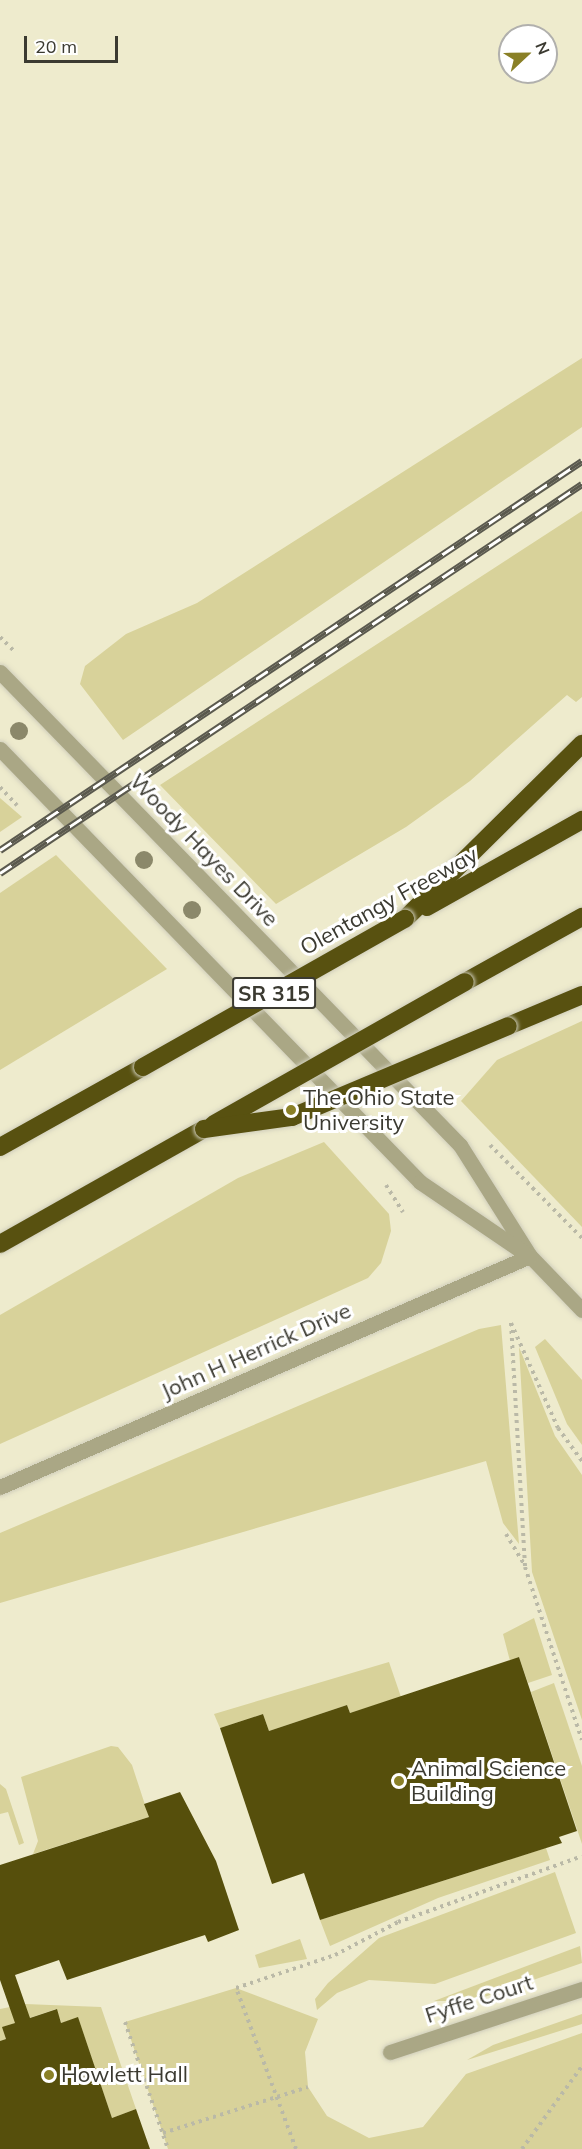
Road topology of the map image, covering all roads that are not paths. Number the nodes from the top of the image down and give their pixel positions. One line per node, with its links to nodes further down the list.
1 (0, 672): 11 (street, Woody Hayes Drive)
2 (582, 744): 6 (highway)
3 (0, 749): 11 (street, Woody Hayes Drive)
4 (582, 820): 6 (highway, Olentangy Freeway / SR 315)
5 (582, 917): 8 (highway, bridge)
6 (405, 920): 9 (highway, Olentangy Freeway / SR 315, bridge)
7 (582, 996): 8 (highway, bridge)
8 (204, 1129): 10 (highway)
9 (0, 1147)
10 (0, 1244)
11 (530, 1256): 12 (street, Woody Hayes Drive); 13 (street, John H Herrick Drive)
12 (582, 1310)
13 (0, 1487)
14 (582, 1989): 15 (street, Fyffe Court)
15 (390, 2052)

